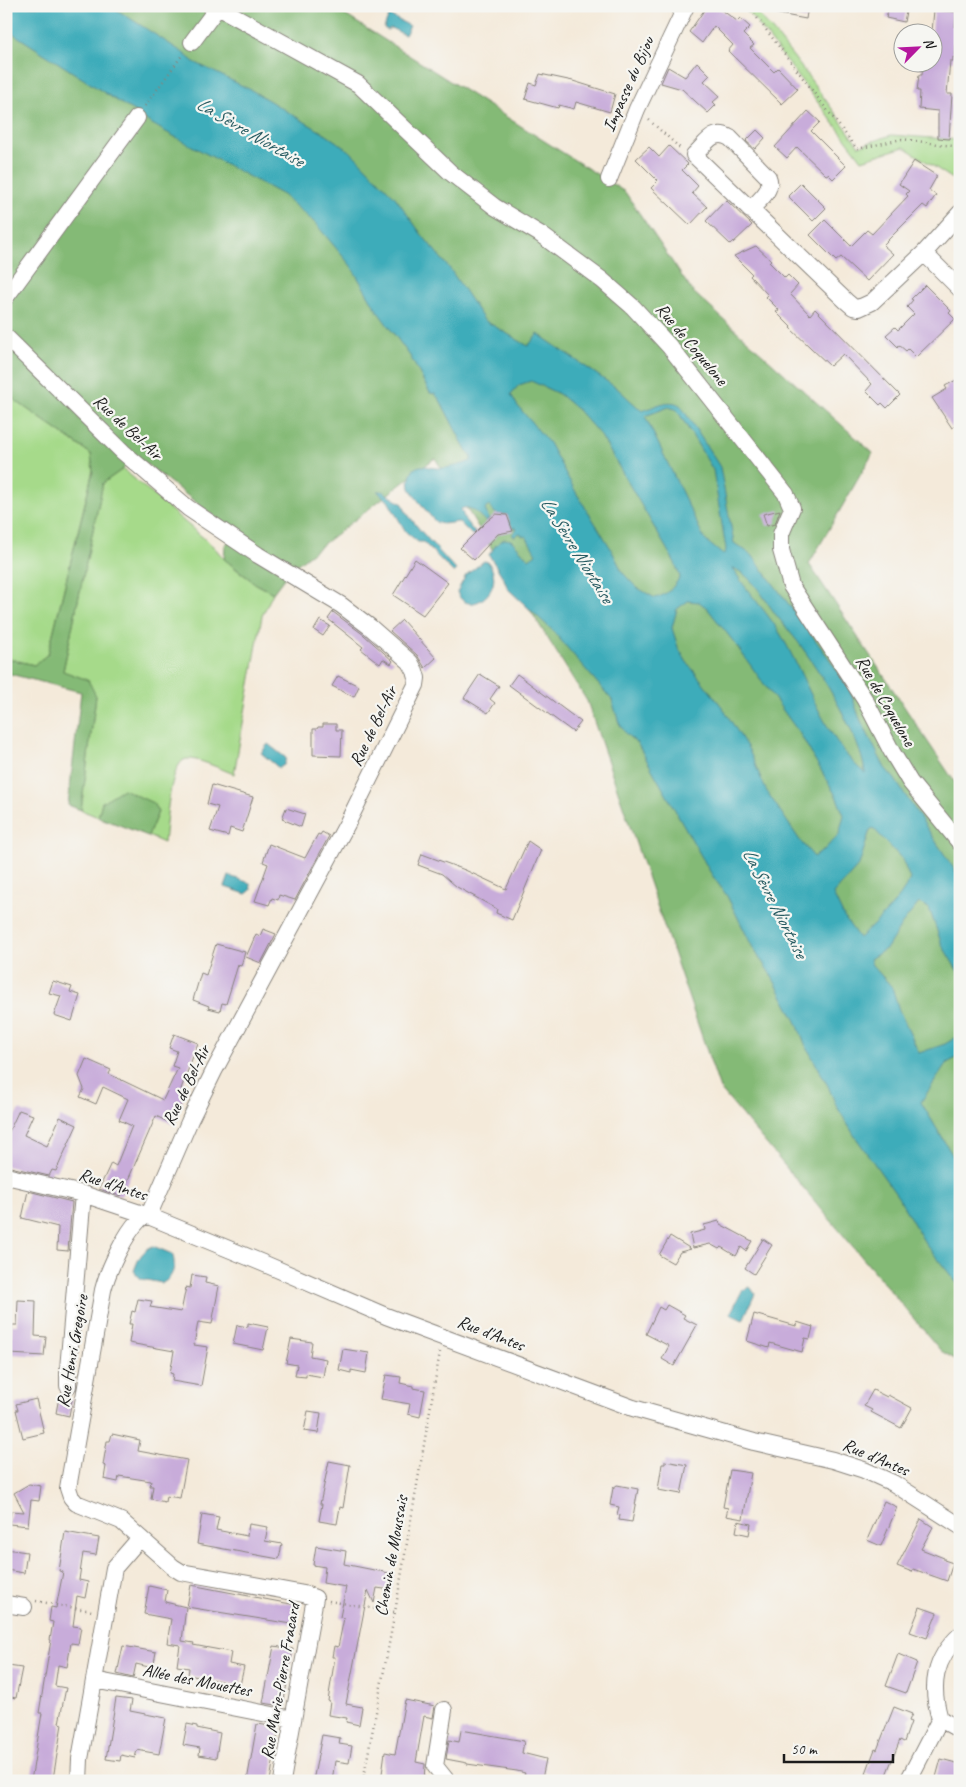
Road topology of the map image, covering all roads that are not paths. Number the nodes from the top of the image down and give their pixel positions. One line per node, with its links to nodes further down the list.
1 (686, 6): 5 (street, Impasse du Bijou)
2 (218, 7): 3 (street); 12 (street, Rue de Coquelone)
3 (192, 42)
4 (137, 118): 10 (street)
5 (609, 179)
6 (750, 210): 6 (street); 8 (street)
7 (960, 213): 8 (street)
8 (924, 253): 9 (street)
9 (960, 289)
10 (6, 297)
11 (6, 337): 15 (street, Rue de Bel-Air)
12 (960, 843)
13 (6, 1176): 14 (street, Rue d'Antes)
14 (83, 1194): 15 (street, Rue d'Antes); 16 (street)
15 (146, 1216): 17 (street, Rue Henri Gregoire); 18 (street, Rue d'Antes)
16 (68, 1386)
17 (76, 1503): 19 (street, Rue Marie-Pierre Fracard)
18 (960, 1526)
19 (140, 1538): 23 (street); 25 (street, Rue Marie-Pierre Fracard)
20 (6, 1604): 21 (street)
21 (24, 1607)
22 (960, 1636): 26 (street)
23 (94, 1680): 25 (street, Allée des Mouettes); 28 (street)
24 (444, 1710): 30 (street)
25 (293, 1718): 29 (street, Rue Marie-Pierre Fracard)
26 (940, 1719): 27 (street); 31 (street)
27 (960, 1730)
28 (79, 1781)
29 (282, 1781)
30 (447, 1781)
31 (908, 1781)

